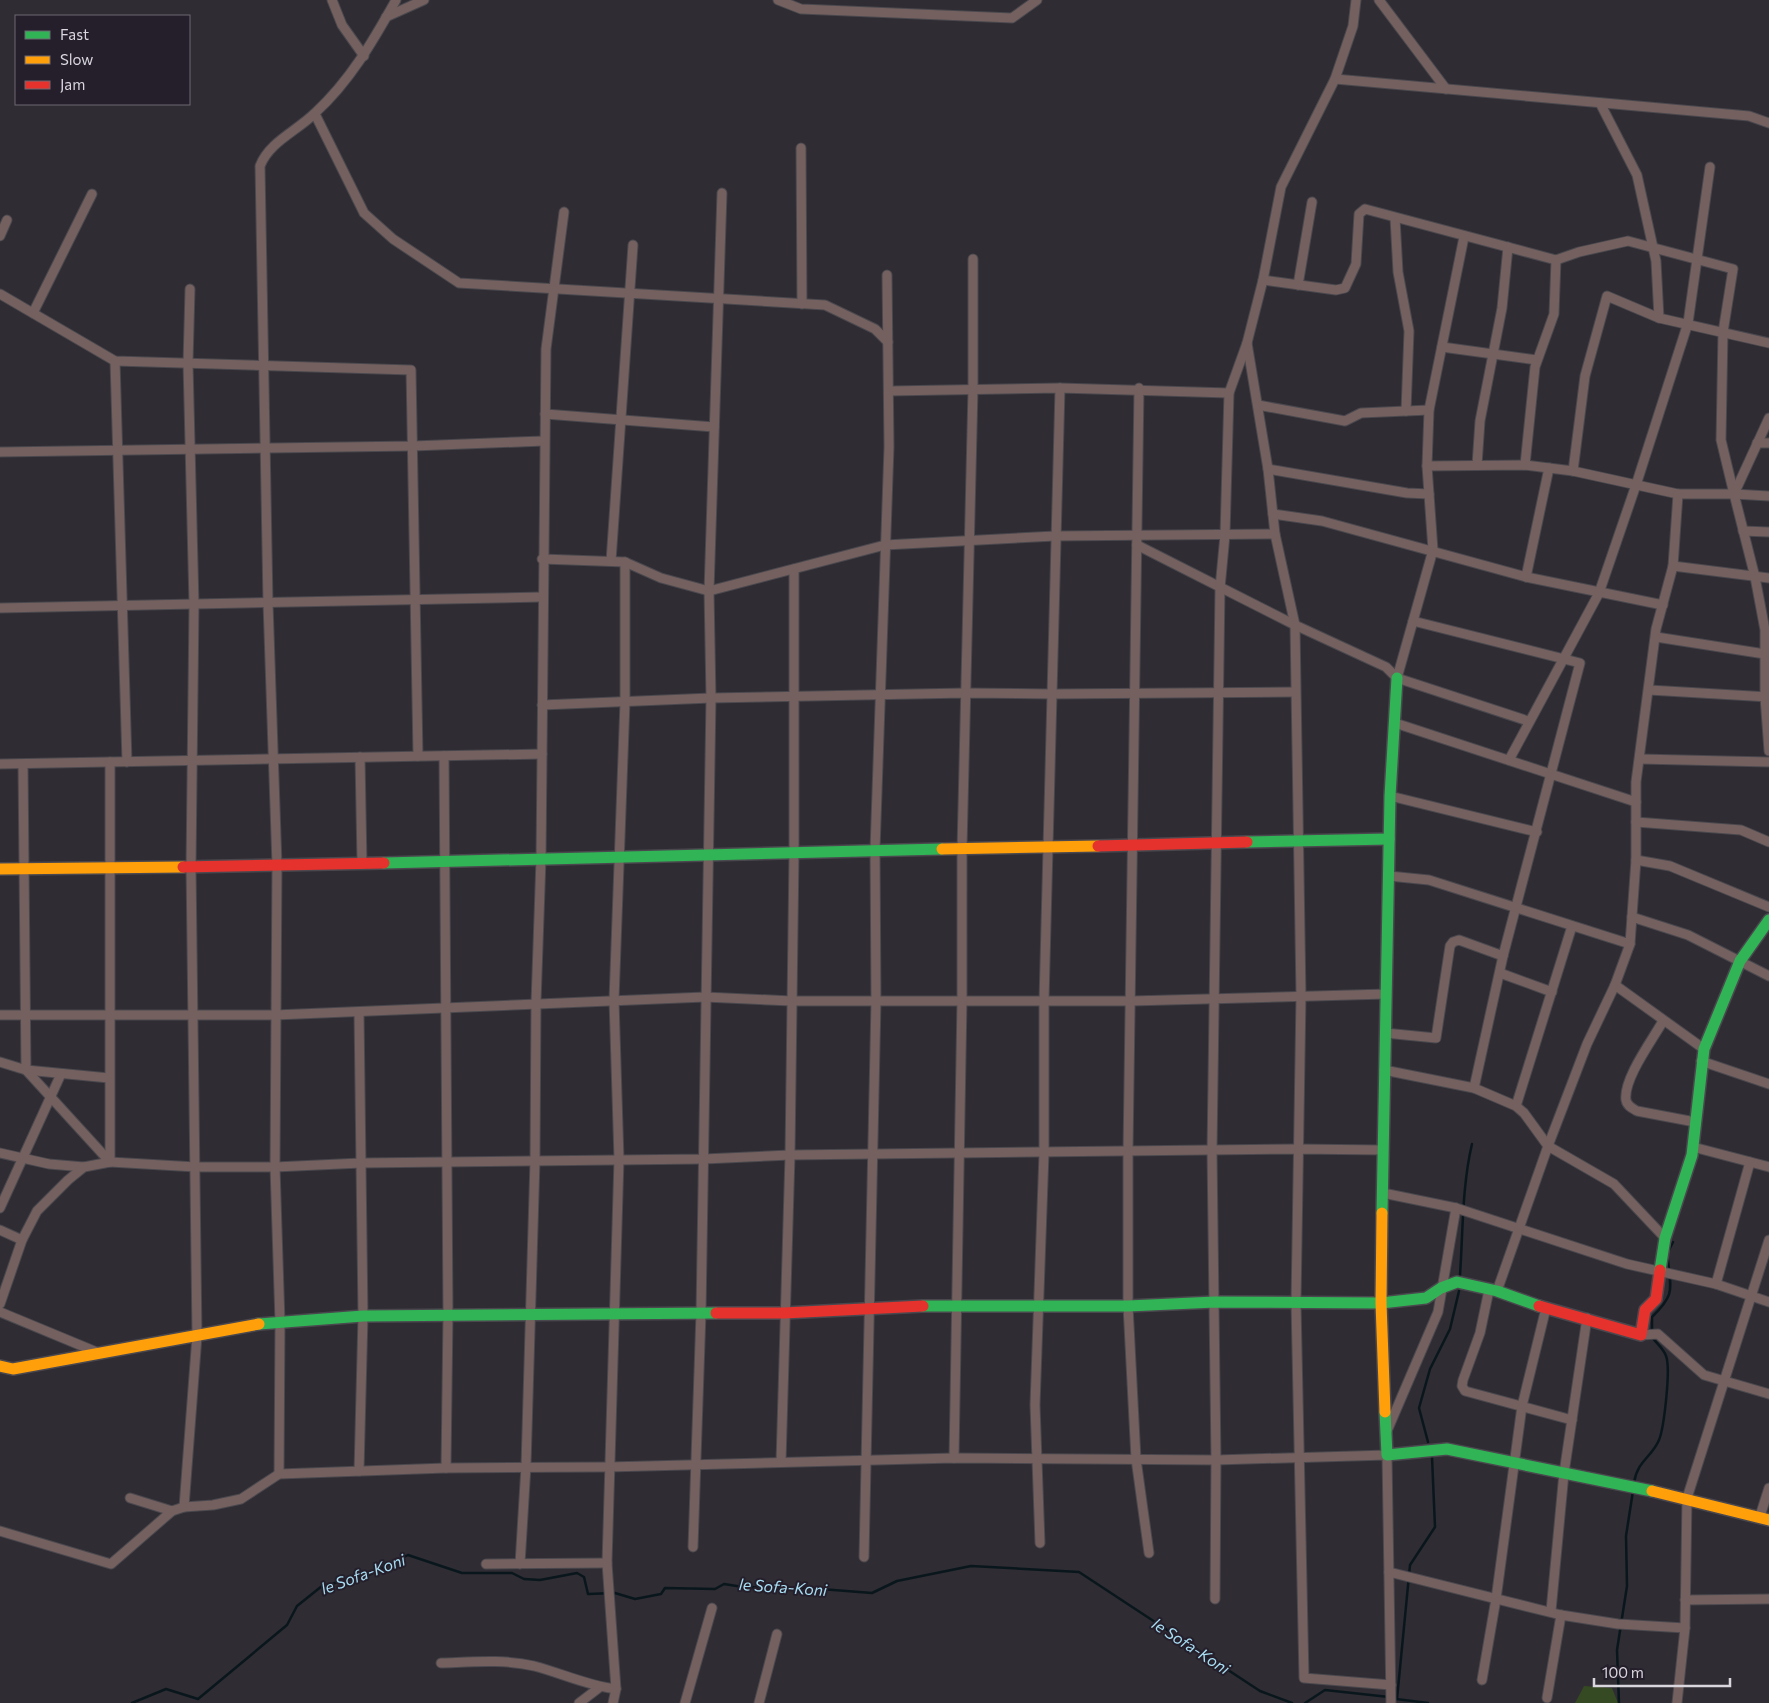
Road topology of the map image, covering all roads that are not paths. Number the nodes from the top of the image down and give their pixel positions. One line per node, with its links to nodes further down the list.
1 (332, 0): 9 (street)
2 (396, 0): 8 (street)
3 (424, 0): 8 (street)
4 (778, 0): 5 (street)
5 (1037, 0)
6 (1356, 0): 10 (street)
7 (1379, 0): 11 (street)
8 (386, 18): 9 (street)
9 (364, 56): 13 (street)
10 (1334, 79): 11 (street); 32 (street)
11 (1446, 89): 12 (street)
12 (1600, 103): 14 (street); 27 (street)
13 (315, 114): 35 (street); 52 (street)
14 (1769, 123)
15 (801, 148): 39 (street)
16 (1710, 167): 29 (street)
17 (722, 193): 38 (street)
18 (92, 194): 40 (street)
19 (1312, 202): 33 (street)
20 (564, 212): 35 (street)
21 (1395, 218): 24 (street); 33 (street); 60 (street)
22 (8, 220): 23 (street)
23 (0, 236)
24 (1464, 236): 26 (street); 47 (street)
25 (633, 245): 37 (street)
26 (1508, 247): 30 (street); 48 (street)
27 (1653, 247): 29 (street); 30 (street); 41 (street)
28 (973, 259): 55 (street)
29 (1698, 259): 42 (street); 43 (street)
30 (1556, 260): 49 (street)
31 (887, 275): 44 (street)
32 (1263, 280): 33 (street); 45 (street)
33 (1298, 285)
34 (190, 289): 51 (street)
35 (554, 289): 37 (street); 61 (street)
36 (0, 294): 40 (street)
37 (630, 294): 38 (street); 63 (street)
38 (718, 299): 39 (street); 64 (street)
39 (802, 304): 44 (street)
40 (32, 313): 50 (street)
41 (1659, 318): 42 (street); 78 (street)
42 (1688, 323): 43 (street); 79 (street)
43 (1723, 332): 46 (street); 82 (street)
44 (888, 342): 56 (street)
45 (1247, 343): 57 (street); 58 (street)
46 (1769, 343)
47 (1442, 347): 48 (street); 59 (street)
48 (1493, 354): 49 (street); 73 (street)
49 (1537, 360): 74 (street)
50 (115, 361): 51 (street); 71 (street)
51 (188, 363): 52 (street); 70 (street)
52 (264, 365): 68 (street); 69 (street)
53 (1060, 388): 54 (street); 55 (street); 89 (street)
54 (1139, 388): 57 (street); 90 (street)
55 (973, 390): 56 (street); 91 (street)
56 (889, 391): 92 (street)
57 (1229, 392): 88 (street)
58 (1258, 405): 60 (street); 77 (street)
59 (1429, 410): 60 (street); 75 (street)
60 (1406, 411)
61 (545, 414): 63 (street); 65 (street)
62 (1769, 418): 66 (street)
63 (621, 420): 64 (street); 95 (street)
64 (714, 427): 103 (street)
65 (544, 441): 68 (street); 94 (street)
66 (1757, 443): 67 (street); 82 (street)
67 (1769, 443)
68 (413, 446): 69 (street); 106 (street)
69 (265, 448): 70 (street); 107 (street)
70 (190, 449): 71 (street); 108 (street)
71 (118, 450): 72 (street); 110 (street)
72 (0, 452)
73 (1477, 465): 74 (street); 75 (street)
74 (1525, 465): 76 (street)
75 (1427, 466): 80 (street)
76 (1549, 468): 78 (street); 99 (street)
77 (1268, 469): 80 (street); 84 (street)
78 (1573, 471): 79 (street)
79 (1636, 485): 81 (street); 104 (street)
80 (1429, 494): 93 (street)
81 (1678, 494): 82 (street); 97 (street)
82 (1734, 494): 83 (street); 85 (street)
83 (1769, 496)
84 (1273, 514): 87 (street); 93 (street)
85 (1743, 531): 86 (street); 100 (street)
86 (1769, 532)
87 (1276, 534): 88 (street); 113 (street)
88 (1225, 535): 90 (street); 102 (street)
89 (1056, 536): 90 (street); 91 (street); 124 (street)
90 (1137, 541): 102 (street); 122 (street)
91 (968, 542): 92 (street); 121 (street)
92 (885, 545): 98 (street); 125 (street)
93 (1433, 550): 99 (street); 112 (street)
94 (542, 559): 95 (street); 105 (street)
95 (611, 561): 96 (street)
96 (626, 562): 103 (street); 129 (street)
97 (1673, 566): 100 (street); 109 (street)
98 (794, 568): 103 (street); 126 (street)
99 (1526, 577): 104 (street)
100 (1755, 577): 101 (street); 114 (street)
101 (1769, 578)
102 (1220, 588): 113 (street); 123 (street)
103 (709, 591): 128 (street)
104 (1599, 593): 109 (street); 117 (street)
105 (542, 597): 106 (street); 130 (street)
106 (415, 600): 107 (street); 135 (street)
107 (268, 603): 108 (street); 138 (street)
108 (194, 604): 110 (street); 141 (street)
109 (1663, 605): 115 (street)
110 (122, 606): 111 (street); 143 (street)
111 (0, 608)
112 (1413, 621): 117 (street); 118 (street)
113 (1295, 625): 118 (street); 120 (street)
114 (1767, 631): 116 (street)
115 (1656, 637): 116 (street); 119 (street)
116 (1765, 654): 127 (street)
117 (1562, 658): 131 (street); 147 (street)
118 (1397, 678): 131 (street); 132 (street)
119 (1649, 690): 127 (street); 139 (street)
120 (1295, 692): 123 (street); 153 (street)
121 (965, 693): 124 (street); 125 (street); 158 (street)
122 (1135, 693): 123 (street); 124 (street); 156 (street)
123 (1219, 693): 155 (street)
124 (1053, 694): 157 (street)
125 (880, 695): 126 (street); 159 (street)
126 (794, 696): 128 (street); 160 (street)
127 (1767, 697): 133 (street)
128 (711, 698): 129 (street); 161 (street)
129 (625, 702): 130 (street); 162 (street)
130 (542, 706): 134 (street)
131 (1528, 721): 140 (street)
132 (1395, 723): 140 (street); 148 (street)
133 (1769, 751)
134 (542, 754): 136 (street); 163 (street)
135 (418, 756): 136 (street); 137 (street)
136 (444, 756): 165 (street)
137 (360, 758): 138 (street); 166 (street)
138 (274, 759): 141 (street); 167 (street)
139 (1640, 759): 144 (street); 149 (street)
140 (1509, 760): 147 (street)
141 (192, 761): 143 (street); 168 (street)
142 (110, 762): 143 (street); 146 (street); 171 (street)
143 (127, 762)
144 (1769, 762)
145 (0, 764): 146 (street)
146 (23, 764): 170 (street)
147 (1552, 774): 149 (street); 151 (street)
148 (1390, 796): 151 (street); 152 (street)
149 (1636, 802): 150 (street)
150 (1636, 822): 154 (street); 164 (street)
151 (1537, 832): 174 (street)
152 (1389, 839): 153 (street); 172 (street)
153 (1297, 842): 155 (street); 186 (street)
154 (1769, 842)
155 (1216, 843): 156 (street); 188 (street)
156 (1133, 845): 157 (street); 194 (street)
157 (1048, 847): 158 (street); 193 (street)
158 (962, 849): 159 (street); 190 (street)
159 (875, 851): 160 (street); 192 (street)
160 (794, 853): 161 (street); 191 (street)
161 (709, 855): 162 (street); 187 (street)
162 (621, 857): 163 (street); 189 (street)
163 (541, 859): 165 (street); 195 (street)
164 (1636, 860): 173 (street); 175 (street)
165 (445, 861): 166 (street); 196 (street)
166 (362, 863): 167 (street)
167 (277, 865): 168 (street); 200 (street)
168 (191, 867): 171 (street); 202 (street)
169 (0, 869): 170 (street)
170 (24, 869): 171 (street); 199 (street)
171 (110, 869): 201 (street)
172 (1389, 876): 174 (street); 185 (street)
173 (1769, 907)
174 (1516, 909): 177 (street); 179 (street)
175 (1632, 917): 178 (street); 180 (street)
176 (1769, 920): 180 (street)
177 (1572, 926): 178 (street); 184 (street)
178 (1630, 944): 183 (street)
179 (1504, 956): 181 (street); 204 (street)
180 (1740, 961): 182 (street); 205 (street)
181 (1500, 973): 184 (street); 213 (street)
182 (1769, 976)
183 (1615, 985): 203 (street); 217 (street)
184 (1552, 992): 215 (street)
185 (1386, 994): 186 (street); 204 (street)
186 (1300, 996): 188 (street); 219 (street)
187 (705, 997): 189 (street); 191 (street); 230 (street)
188 (1213, 999): 194 (street); 221 (street)
189 (614, 1000): 195 (street); 229 (street)
190 (962, 1000): 192 (street); 193 (street); 225 (street)
191 (792, 1001): 192 (street); 227 (street)
192 (876, 1001): 226 (street)
193 (1044, 1001): 194 (street); 224 (street)
194 (1132, 1001): 222 (street)
195 (536, 1003): 196 (street); 231 (street)
196 (446, 1007): 197 (street); 235 (street)
197 (359, 1013): 200 (street); 234 (street)
198 (0, 1015): 199 (street)
199 (25, 1015): 201 (street); 208 (street)
200 (275, 1015): 202 (street); 238 (street)
201 (109, 1016): 202 (street); 211 (street)
202 (192, 1016): 237 (street)
203 (1664, 1021): 205 (street); 216 (street)
204 (1384, 1033): 209 (street)
205 (1704, 1049): 206 (street)
206 (1701, 1061): 212 (street); 216 (street)
207 (0, 1062): 208 (street)
208 (26, 1070): 210 (street); 214 (street)
209 (1384, 1070): 213 (street); 220 (street)
210 (61, 1074): 211 (street); 214 (street)
211 (109, 1078): 232 (street)
212 (1769, 1084)
213 (1474, 1088): 215 (street)
214 (50, 1097): 228 (street); 232 (street)
215 (1516, 1106): 217 (street)
216 (1695, 1122): 218 (street)
217 (1548, 1146): 243 (street); 245 (street)
218 (1693, 1147): 233 (street); 245 (street)
219 (1297, 1148): 220 (street); 221 (street); 256 (street)
220 (1383, 1150): 240 (street)
221 (1212, 1151): 222 (street); 254 (street)
222 (1128, 1152): 224 (street); 261 (street)
223 (0, 1153): 228 (street)
224 (1044, 1153): 225 (street); 260 (street)
225 (958, 1154): 226 (street); 259 (street)
226 (874, 1155): 227 (street); 262 (street)
227 (790, 1156): 230 (street); 268 (street)
228 (22, 1159): 236 (street); 241 (street)
229 (619, 1159): 230 (street); 231 (street); 265 (street)
230 (704, 1159): 267 (street)
231 (535, 1160): 235 (street); 266 (street)
232 (110, 1162): 236 (street); 237 (street)
233 (1750, 1162): 239 (street); 250 (street)
234 (361, 1163): 235 (street); 238 (street); 270 (street)
235 (446, 1163): 269 (street)
236 (84, 1167): 246 (street)
237 (196, 1167): 238 (street); 274 (street)
238 (275, 1167): 272 (street)
239 (1769, 1167)
240 (1383, 1194): 242 (street); 257 (street)
241 (0, 1208)
242 (1457, 1209): 243 (street); 251 (street)
243 (1518, 1228): 249 (street); 252 (street)
244 (0, 1230): 246 (street)
245 (1665, 1238): 249 (street)
246 (22, 1240): 258 (street)
247 (1769, 1240): 248 (street)
248 (1767, 1255): 253 (street)
249 (1666, 1273): 250 (street); 273 (street)
250 (1716, 1284): 253 (street)
251 (1441, 1288): 252 (street); 257 (street); 281 (street)
252 (1493, 1291): 263 (street); 279 (street)
253 (1750, 1296): 255 (street); 277 (street)
254 (1215, 1302): 256 (street); 261 (street); 288 (street)
255 (1769, 1302)
256 (1296, 1303): 257 (street); 284 (street)
257 (1381, 1303): 281 (street)
258 (0, 1304)
259 (955, 1304): 260 (street); 262 (street); 283 (street)
260 (1040, 1306): 261 (street); 287 (street)
261 (1128, 1306): 285 (street)
262 (870, 1308): 268 (street); 286 (street)
263 (1546, 1308): 271 (street); 279 (street)
264 (0, 1312): 275 (street)
265 (615, 1312): 266 (street); 267 (street); 293 (street)
266 (531, 1313): 269 (street); 292 (street)
267 (701, 1313): 268 (street); 291 (street)
268 (784, 1313): 289 (street)
269 (448, 1314): 270 (street); 294 (street)
270 (363, 1316): 272 (street); 295 (street)
271 (1587, 1318): 273 (street); 280 (street)
272 (280, 1322): 274 (street); 297 (street)
273 (1648, 1335): 277 (street)
274 (197, 1336): 275 (street); 301 (street)
275 (100, 1353): 276 (street)
276 (0, 1366)
277 (1724, 1380): 278 (street); 300 (street)
278 (1769, 1394)
279 (1522, 1406): 280 (street); 290 (street)
280 (1572, 1420): 296 (street)
281 (1387, 1433): 282 (street)
282 (1387, 1454): 284 (street); 290 (street); 312 (street)
283 (954, 1458): 286 (street); 287 (street)
284 (1299, 1458): 288 (street); 324 (street)
285 (1136, 1459): 287 (street); 288 (street); 307 (street)
286 (866, 1460): 289 (street); 308 (street)
287 (1036, 1460): 305 (street)
288 (1216, 1460): 313 (street)
289 (780, 1462): 291 (street)
290 (1514, 1462): 296 (street); 314 (street)
291 (696, 1465): 293 (street); 306 (street)
292 (526, 1466): 293 (street); 294 (street); 311 (street)
293 (608, 1467): 309 (street)
294 (446, 1468): 295 (street)
295 (359, 1471): 297 (street)
296 (1564, 1473): 300 (street); 318 (street)
297 (279, 1474): 301 (street)
298 (1769, 1488): 303 (street)
299 (130, 1498): 302 (street)
300 (1687, 1498): 303 (street); 316 (street)
301 (184, 1507): 302 (street)
302 (172, 1511): 304 (street)
303 (1764, 1518)
304 (0, 1531)
305 (1040, 1543)
306 (693, 1547)
307 (1150, 1553)
308 (864, 1557)
309 (606, 1563): 311 (street); 326 (street)
310 (486, 1564): 311 (street)
311 (520, 1564)
312 (1389, 1572): 314 (street); 324 (street)
313 (1215, 1599)
314 (1496, 1599): 318 (street); 323 (street)
315 (1769, 1599): 316 (street)
316 (1685, 1600): 320 (street)
317 (712, 1608): 330 (street)
318 (1551, 1611): 319 (street)
319 (1561, 1615): 320 (street); 327 (street)
320 (1685, 1628): 333 (street)
321 (777, 1634): 331 (street)
322 (441, 1663): 325 (street)
323 (1482, 1680)
324 (1391, 1685): 332 (street)
325 (600, 1687): 326 (street); 328 (street)
326 (616, 1688): 329 (street)
327 (1547, 1698)
328 (579, 1703)
329 (613, 1703)
330 (685, 1703)
331 (759, 1703)
332 (1391, 1703)
333 (1677, 1703)

